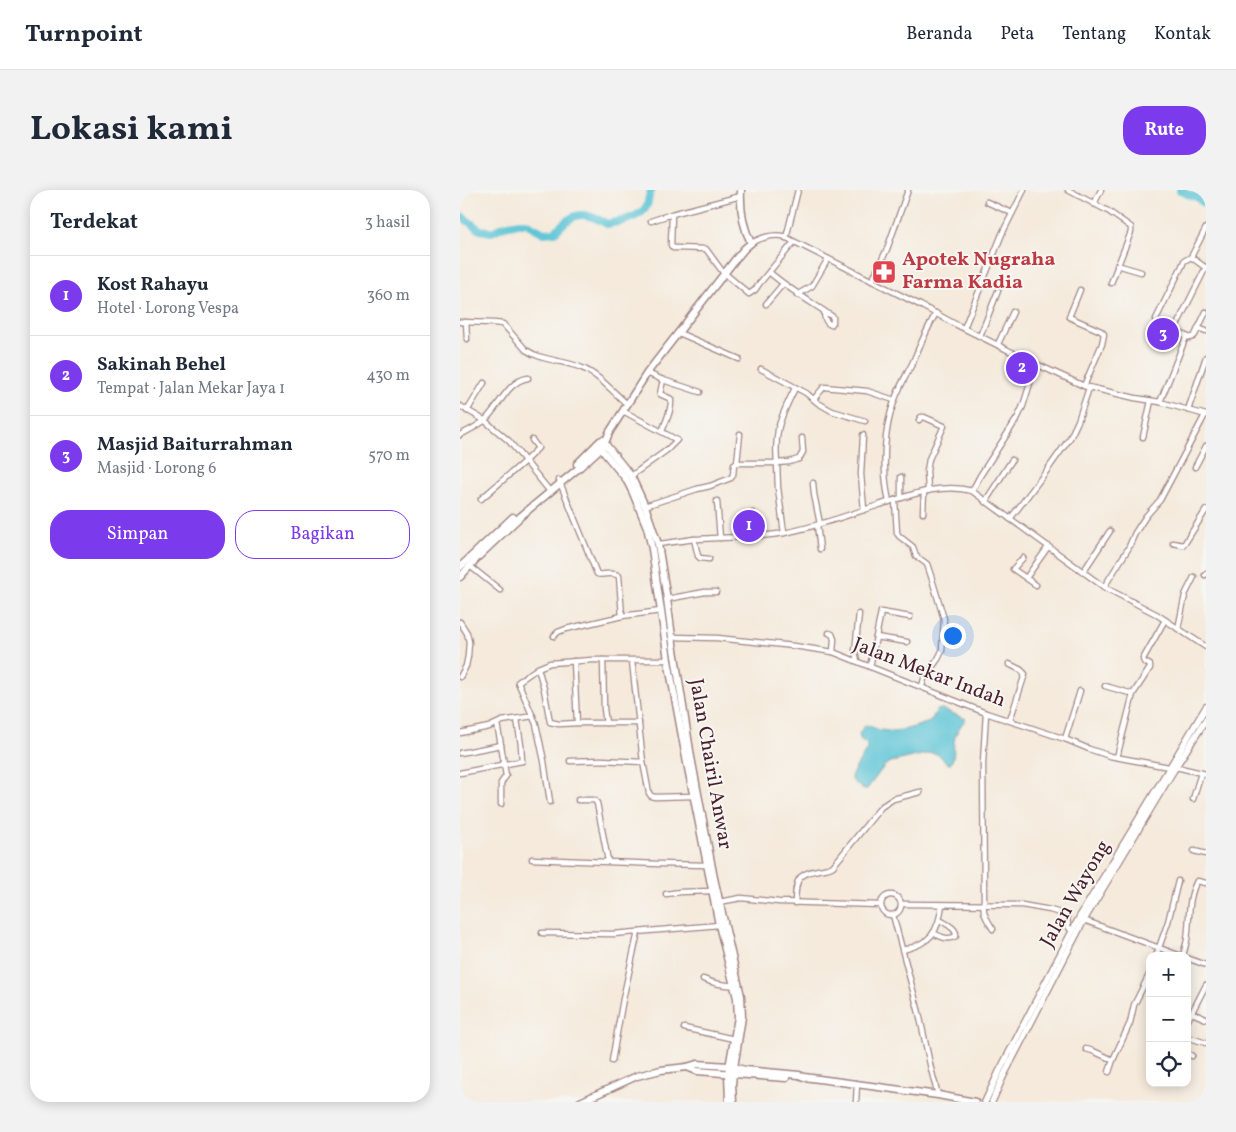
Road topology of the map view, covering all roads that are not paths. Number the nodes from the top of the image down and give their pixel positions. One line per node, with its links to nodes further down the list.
1 (798, 190): 13 (street)
2 (908, 190): 23 (street)
3 (1024, 190): 9 (street)
4 (1068, 190): 8 (street)
5 (1101, 190): 8 (street)
6 (741, 193): 10 (street); 15 (main road)
7 (987, 202): 9 (street)
8 (1094, 204): 18 (street)
9 (1012, 213): 35 (street)
10 (672, 214): 11 (street); 22 (street)
11 (651, 221)
12 (1206, 228): 16 (street)
13 (786, 238): 14 (street); 15 (street)
14 (794, 242): 17 (street); 20 (street)
15 (751, 243): 22 (main road)
16 (1191, 257): 19 (street); 37 (street)
17 (828, 259): 23 (street); 28 (street)
18 (1117, 265): 21 (street); 24 (street)
19 (1206, 267): 37 (street)
20 (769, 272): 22 (street); 25 (street)
21 (1141, 272)
22 (724, 274): 39 (main road)
23 (872, 281): 33 (street)
24 (1111, 283)
25 (783, 284): 28 (street); 29 (street)
26 (1080, 290): 52 (street)
27 (998, 291): 40 (street)
28 (797, 295): 30 (street)
29 (766, 304)
30 (824, 311)
31 (1013, 312): 43 (street)
32 (1206, 312): 36 (street)
33 (936, 313): 35 (street); 56 (street)
34 (463, 322): 42 (street); 59 (street)
35 (964, 328): 40 (street)
36 (1198, 328): 38 (street); 41 (street)
37 (1175, 329): 41 (street)
38 (1206, 331)
39 (679, 333): 45 (street); 48 (main road)
40 (980, 336): 43 (street)
41 (1186, 337): 58 (street)
42 (467, 339)
43 (998, 344): 46 (street)
44 (1206, 357): 61 (street)
45 (738, 359)
46 (1036, 364): 52 (street); 88 (street)
47 (761, 369): 53 (street)
48 (647, 373): 50 (street); 59 (main road)
49 (528, 378): 65 (street)
50 (663, 380): 54 (street); 68 (street)
51 (484, 382): 62 (street)
52 (1087, 387): 57 (street); 100 (street)
53 (795, 388): 55 (street); 79 (street)
54 (700, 392)
55 (814, 399): 56 (street); 67 (street)
56 (894, 400): 93 (street)
57 (1151, 401): 58 (street); 72 (street)
58 (1160, 402): 61 (street)
59 (627, 404): 63 (main road)
60 (460, 406): 62 (street)
61 (1188, 410): 64 (street)
62 (467, 411): 65 (street)
63 (623, 411): 68 (street); 75 (main road)
64 (1205, 415): 120 (street)
65 (484, 420): 70 (street); 78 (street)
66 (919, 420): 87 (street)
67 (865, 421)
68 (662, 431): 82 (street)
69 (740, 434): 80 (street)
70 (460, 435)
71 (863, 435): 96 (street)
72 (1144, 437)
73 (802, 438): 79 (street)
74 (532, 440): 78 (street)
75 (602, 442): 82 (main road, Jalan Chairil Anwar); 84 (main road); 124 (main road, Jalan Chairil Anwar)
76 (1206, 446): 81 (street)
77 (1012, 460): 94 (street)
78 (526, 461): 86 (street); 90 (street)
79 (777, 462): 80 (street); 103 (street)
80 (737, 463): 95 (street)
81 (1195, 467)
82 (631, 476): 95 (main road, Jalan Chairil Anwar)
83 (901, 477): 89 (street)
84 (560, 481): 86 (main road); 113 (main road); 126 (street)
85 (813, 483): 101 (street)
86 (548, 489): 114 (main road)
87 (926, 491): 88 (street); 89 (street); 99 (street)
88 (972, 492): 94 (street)
89 (901, 498): 91 (street)
90 (481, 499)
91 (895, 500): 93 (street); 148 (street)
92 (718, 501): 105 (street)
93 (889, 502): 96 (street)
94 (985, 502): 100 (street)
95 (645, 506): 108 (main road, Jalan Chairil Anwar)
96 (864, 510): 101 (street)
97 (1206, 510): 107 (street)
98 (752, 513): 104 (street)
99 (923, 513)
100 (1010, 519): 109 (street)
101 (818, 524): 103 (street); 110 (street)
102 (1110, 531): 115 (street)
103 (784, 533): 104 (street)
104 (755, 535): 105 (street)
105 (720, 538): 106 (street)
106 (694, 539): 108 (street); 112 (street)
107 (1173, 543)
108 (658, 544): 123 (main road, Jalan Chairil Anwar)
109 (1048, 547): 115 (street); 118 (street)
110 (820, 549)
111 (1023, 558): 118 (street)
112 (710, 559)
113 (470, 566): 116 (main road); 121 (street)
114 (460, 567)
115 (1083, 572): 120 (street)
116 (460, 577)
117 (1194, 577): 130 (street)
118 (1026, 578): 119 (street)
119 (1036, 585)
120 (1104, 587): 128 (street)
121 (500, 590)
122 (716, 592): 123 (street)
123 (668, 599): 134 (main road, Jalan Chairil Anwar)
124 (661, 610): 126 (street); 139 (main road, Jalan Chairil Anwar)
125 (859, 614): 142 (street)
126 (622, 616): 132 (street)
127 (910, 617): 133 (street)
128 (1165, 620): 130 (street); 151 (street)
129 (460, 622): 146 (street)
130 (1178, 629): 136 (street)
131 (829, 633): 137 (street)
132 (554, 636)
133 (876, 636): 135 (street); 144 (street)
134 (672, 637): 137 (street, Jalan Mekar Indah); 147 (main road, Jalan Chairil Anwar)
135 (907, 642)
136 (1206, 648)
137 (833, 652): 142 (street, Jalan Mekar Indah)
138 (603, 660): 140 (street); 141 (street); 159 (street)
139 (668, 660): 141 (street); 147 (main road, Jalan Chairil Anwar)
140 (574, 661): 145 (street); 158 (street)
141 (632, 661): 160 (street)
142 (856, 661): 144 (street, Jalan Mekar Indah)
143 (1009, 664): 156 (street)
144 (870, 667): 148 (street, Jalan Mekar Indah)
145 (538, 668): 154 (street); 158 (street)
146 (460, 677)
147 (676, 686): 174 (main road, Jalan Chairil Anwar); 188 (main road, Jalan Chairil Anwar)
148 (922, 686): 153 (street, Jalan Mekar Indah)
149 (1105, 686): 151 (street)
150 (1080, 691): 163 (street)
151 (1133, 694): 166 (street)
152 (1206, 707): 170 (street, Jalan Wayong)
153 (986, 713): 156 (street, Jalan Mekar Indah); 191 (street)
154 (533, 716): 155 (street); 177 (street)
155 (517, 719): 161 (street); 169 (street)
156 (1010, 720): 163 (street, Jalan Mekar Indah)
157 (1206, 720): 170 (street, Jalan Wayong)
158 (577, 723): 159 (street)
159 (606, 723): 160 (street)
160 (638, 723): 168 (street)
161 (497, 724): 162 (street); 164 (street)
162 (460, 733)
163 (1065, 739): 166 (street, Jalan Mekar Indah)
164 (501, 745): 165 (street); 169 (street)
165 (460, 753)
166 (1117, 757): 170 (street, Jalan Mekar Indah)
167 (570, 761): 168 (street)
168 (643, 762): 174 (street)
169 (505, 763): 171 (street); 178 (street)
170 (1172, 767): 172 (street, Jalan Mekar Indah); 195 (street, Jalan Wayong)
171 (460, 773)
172 (1203, 774): 175 (street)
173 (920, 792): 189 (street)
174 (693, 796): 183 (main road, Jalan Chairil Anwar)
175 (1193, 799)
176 (578, 800): 182 (street)
177 (550, 802)
178 (501, 804)
179 (1194, 851): 180 (street)
180 (1206, 854)
181 (532, 859): 182 (street)
182 (608, 861): 183 (street)
183 (706, 864): 186 (main road, Jalan Chairil Anwar)
184 (1178, 880): 203 (street)
185 (1206, 882): 207 (street)
186 (712, 890): 187 (street); 188 (main road, Jalan Chairil Anwar)
187 (666, 894)
188 (717, 902): 189 (street); 197 (main road, Jalan Chairil Anwar); 223 (main road, Jalan Chairil Anwar)
189 (795, 903): 192 (street)
190 (902, 904): 192 (street); 193 (street); 194 (street)
191 (983, 904): 193 (street); 198 (street); 200 (street)
192 (881, 905): 194 (street)
193 (942, 905): 196 (street)
194 (893, 915): 204 (street)
195 (1081, 919): 200 (street, Jalan Wayong); 203 (street); 233 (street, Jalan Wayong)
196 (940, 920): 202 (street); 202 (street)
197 (719, 925): 199 (street); 213 (main road, Jalan Chairil Anwar)
198 (993, 929)
199 (638, 932): 201 (street); 222 (street)
200 (1072, 932): 232 (street, Jalan Wayong)
201 (542, 933)
202 (933, 933): 204 (street)
203 (1158, 948): 205 (street); 206 (street)
204 (903, 950): 226 (street)
205 (1157, 952)
206 (1170, 952)
207 (1183, 952)
208 (1191, 960): 209 (street)
209 (1206, 965)
210 (703, 979): 213 (street)
211 (1146, 981): 221 (street)
212 (1206, 984): 214 (street)
213 (734, 985): 218 (main road, Jalan Chairil Anwar)
214 (1192, 1013): 215 (street)
215 (1206, 1020)
216 (684, 1028): 218 (street)
217 (1191, 1038): 219 (street)
218 (734, 1039): 223 (main road, Jalan Chairil Anwar)
219 (1206, 1043)
220 (1086, 1049): 221 (street)
221 (1112, 1060): 224 (street)
222 (612, 1061)
223 (731, 1070): 225 (main road); 227 (main road); 228 (main road, Jalan Chairil Anwar); 229 (main road, Jalan Chairil Anwar)
224 (1109, 1072)
225 (858, 1084): 226 (main road); 230 (street)
226 (938, 1095): 231 (main road)
227 (580, 1102)
228 (729, 1102)
229 (733, 1102)
230 (856, 1102)
231 (975, 1102)
232 (985, 1102)
233 (992, 1102)

